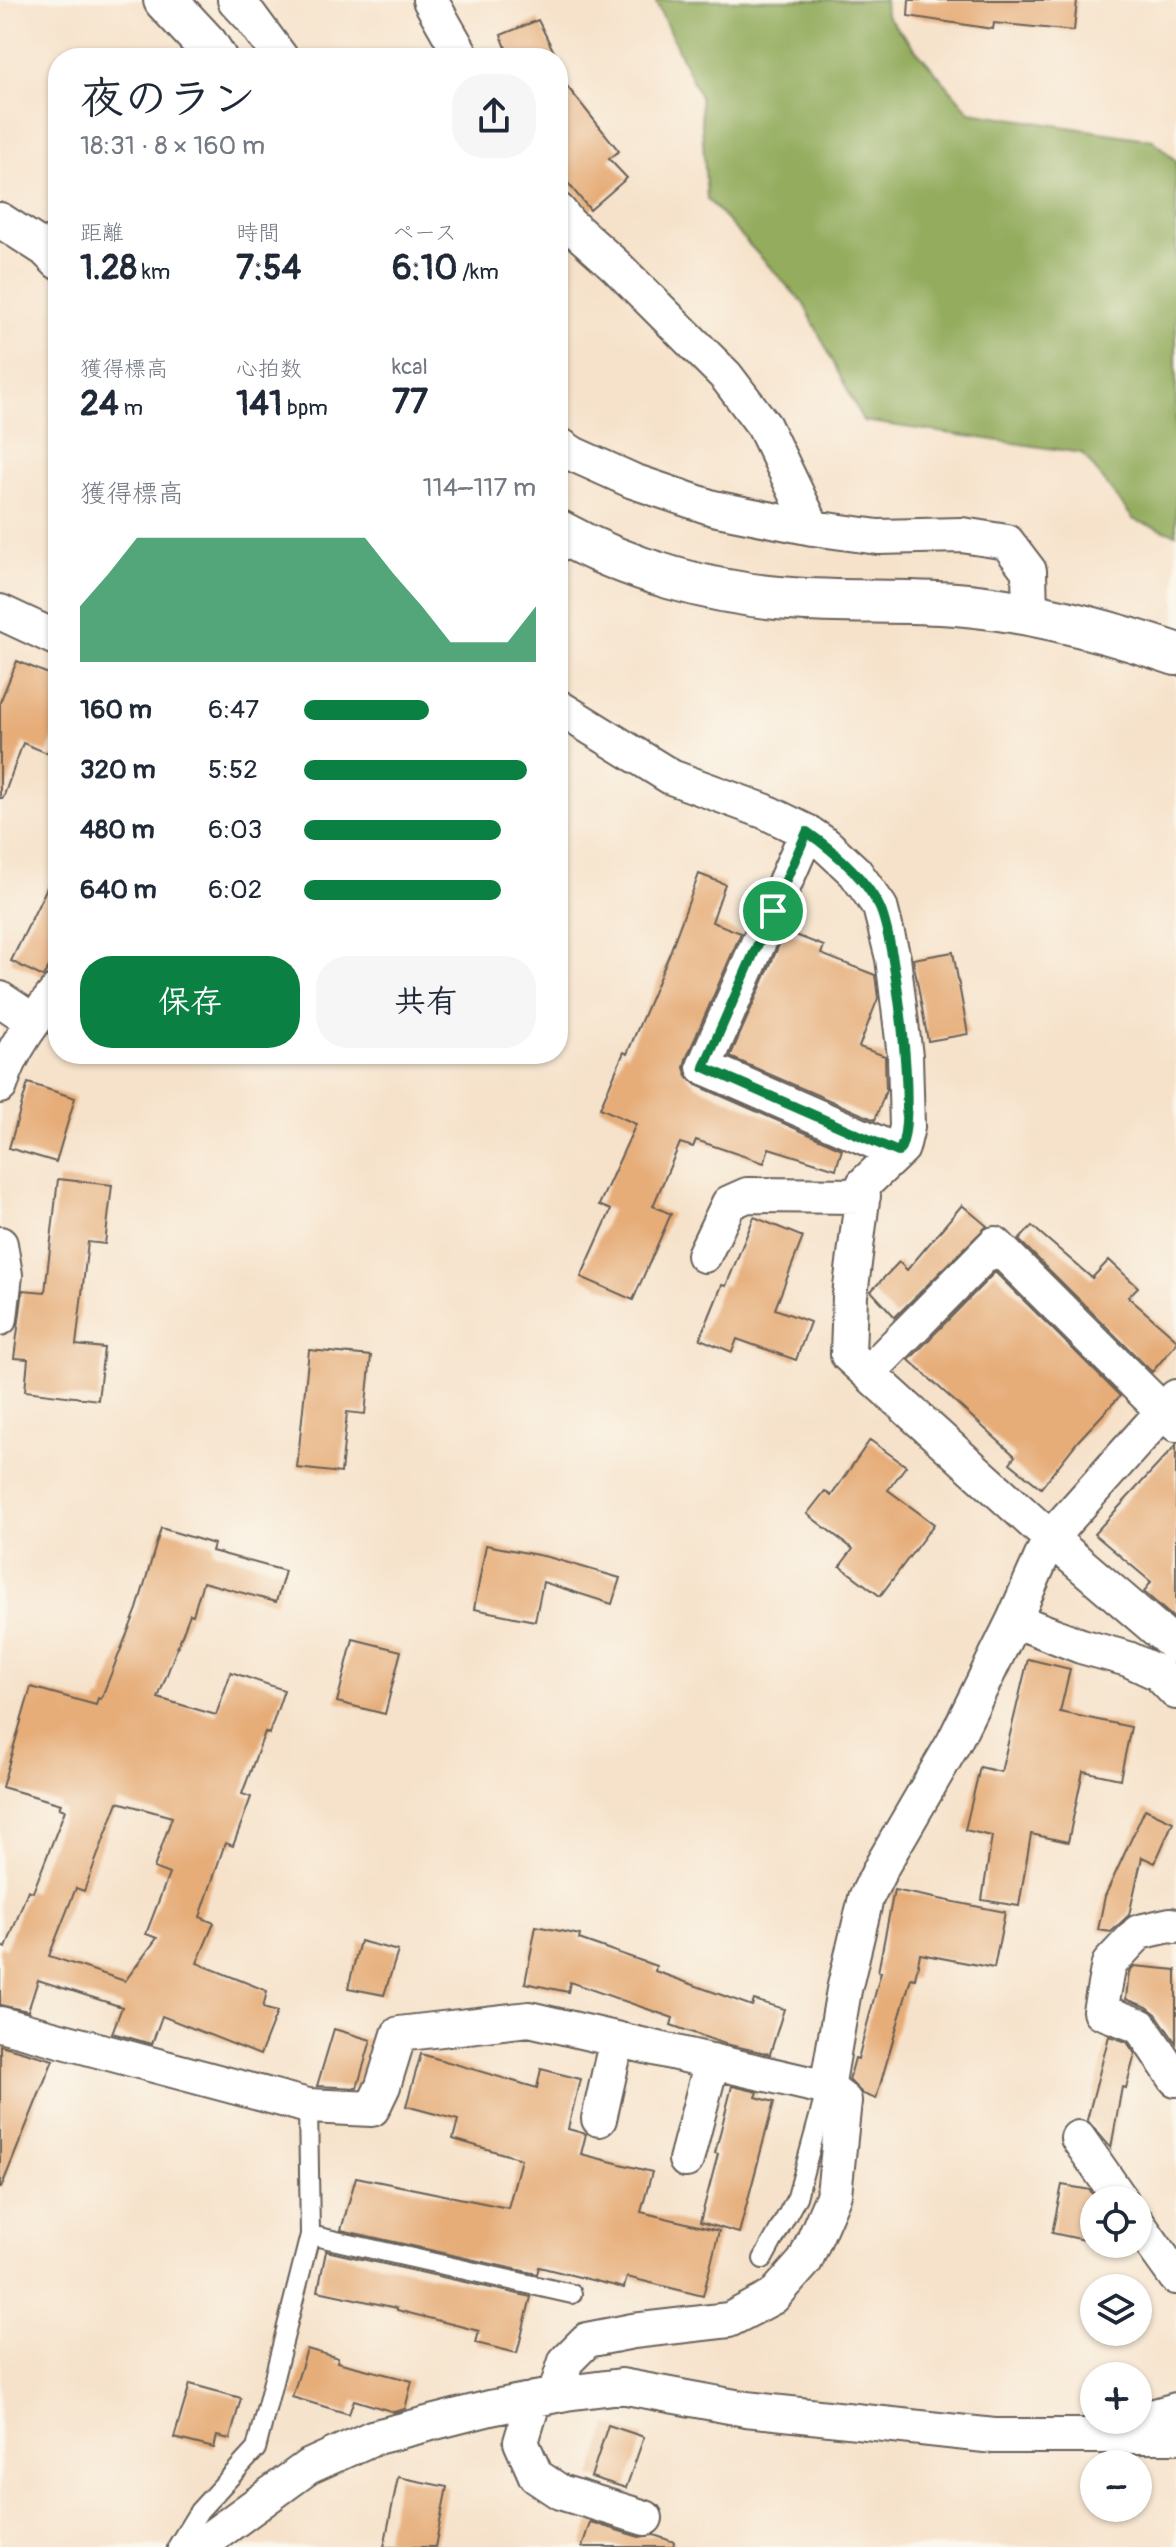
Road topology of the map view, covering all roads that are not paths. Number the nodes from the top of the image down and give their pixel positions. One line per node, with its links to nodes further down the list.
1 (165, 0): 4 (street)
2 (235, 0): 5 (street)
3 (430, 0): 6 (street)
4 (209, 48)
5 (274, 48)
6 (457, 48)
7 (0, 220): 9 (street)
8 (568, 223): 11 (street)
9 (48, 252)
10 (568, 451): 11 (street)
11 (813, 528): 14 (street)
12 (568, 537): 14 (street)
13 (0, 612): 15 (street)
14 (1030, 615): 16 (street)
15 (48, 634)
16 (1176, 654)
17 (568, 713): 18 (street)
18 (807, 832): 23 (street); 23 (street)
19 (0, 999): 21 (street)
20 (48, 1002): 21 (street)
21 (33, 1021): 22 (street)
22 (0, 1086)
23 (898, 1152): 24 (street)
24 (863, 1196): 26 (street); 28 (street)
25 (0, 1244): 27 (street)
26 (704, 1255)
27 (0, 1318)
28 (868, 1373): 29 (street); 30 (street)
29 (1172, 1411): 30 (street)
30 (1050, 1538): 31 (street); 32 (street)
31 (1014, 1620): 33 (street); 39 (street)
32 (1176, 1646)
33 (1176, 1692)
34 (1176, 1926): 38 (street)
35 (0, 2024): 40 (street)
36 (617, 2039): 37 (street); 40 (street); 41 (street)
37 (712, 2061): 39 (street); 43 (street)
38 (1176, 2079)
39 (827, 2088): 47 (lane); 50 (street)
40 (308, 2106): 45 (lane)
41 (599, 2119)
42 (1078, 2138): 44 (street)
43 (686, 2160)
44 (1111, 2186)
45 (310, 2235): 49 (lane); 55 (lane)
46 (1152, 2244): 48 (street)
47 (763, 2259)
48 (1176, 2277)
49 (572, 2294)
50 (545, 2397): 52 (street); 54 (street); 56 (street)
51 (1176, 2410): 52 (street)
52 (1079, 2436): 53 (street)
53 (1176, 2436)
54 (645, 2518)
55 (177, 2547)
56 (198, 2547)

